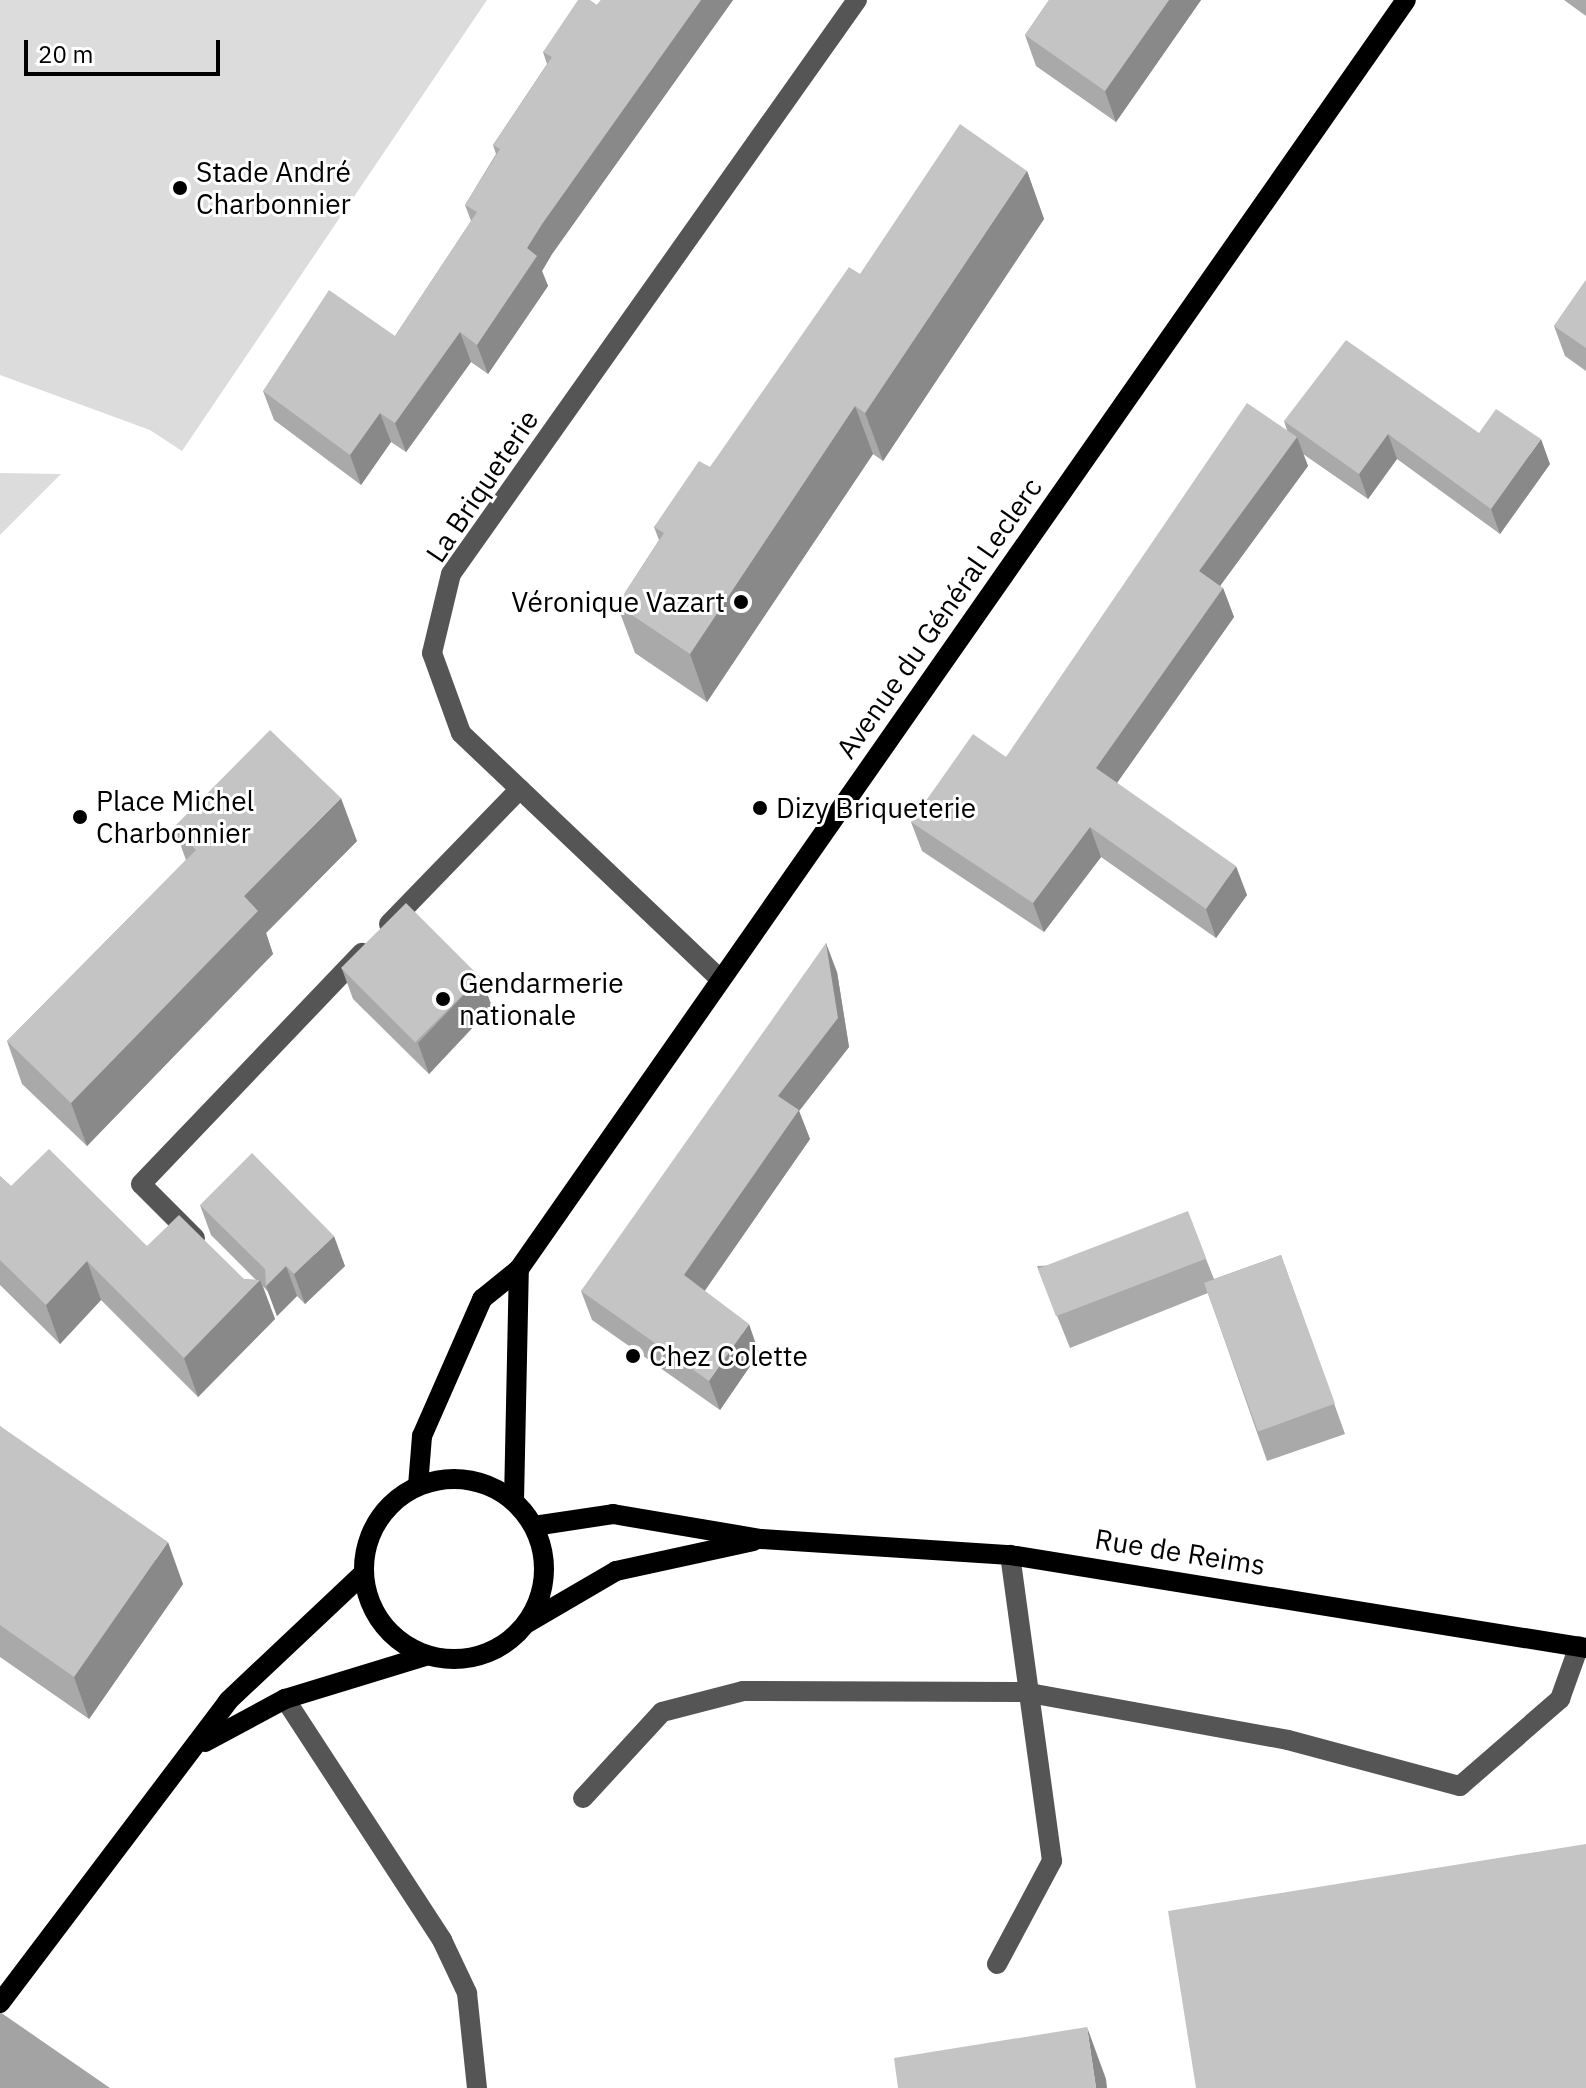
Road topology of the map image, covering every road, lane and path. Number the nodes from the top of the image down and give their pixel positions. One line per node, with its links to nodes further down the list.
1 (857, 0): 3 (street, La Briqueterie)
2 (1406, 0): 4 (main road, Avenue du Général Leclerc)
3 (520, 789): 4 (street, La Briqueterie); 5 (street)
4 (720, 979): 6 (main road, Avenue du Général Leclerc)
5 (214, 1257)
6 (519, 1269): 7 (main road, Avenue du Général Leclerc); 8 (main road)
7 (418, 1486): 8 (main road); 12 (main road)
8 (514, 1501): 9 (main road)
9 (534, 1526): 10 (main road, Rue de Reims); 13 (main road)
10 (761, 1539): 11 (main road, Rue de Reims); 13 (main road, Rue de Reims)
11 (1010, 1555): 14 (main road, Rue de Reims); 16 (street)
12 (363, 1574): 15 (main road); 18 (main road)
13 (527, 1623): 15 (main road)
14 (1583, 1647): 16 (street)
15 (426, 1656): 17 (main road)
16 (1024, 1692): 19 (street); 20 (street)
17 (285, 1699): 18 (main road); 22 (street)
18 (185, 1756): 21 (main road)
19 (583, 1798)
20 (997, 1964)
21 (0, 2003)
22 (477, 2088)

